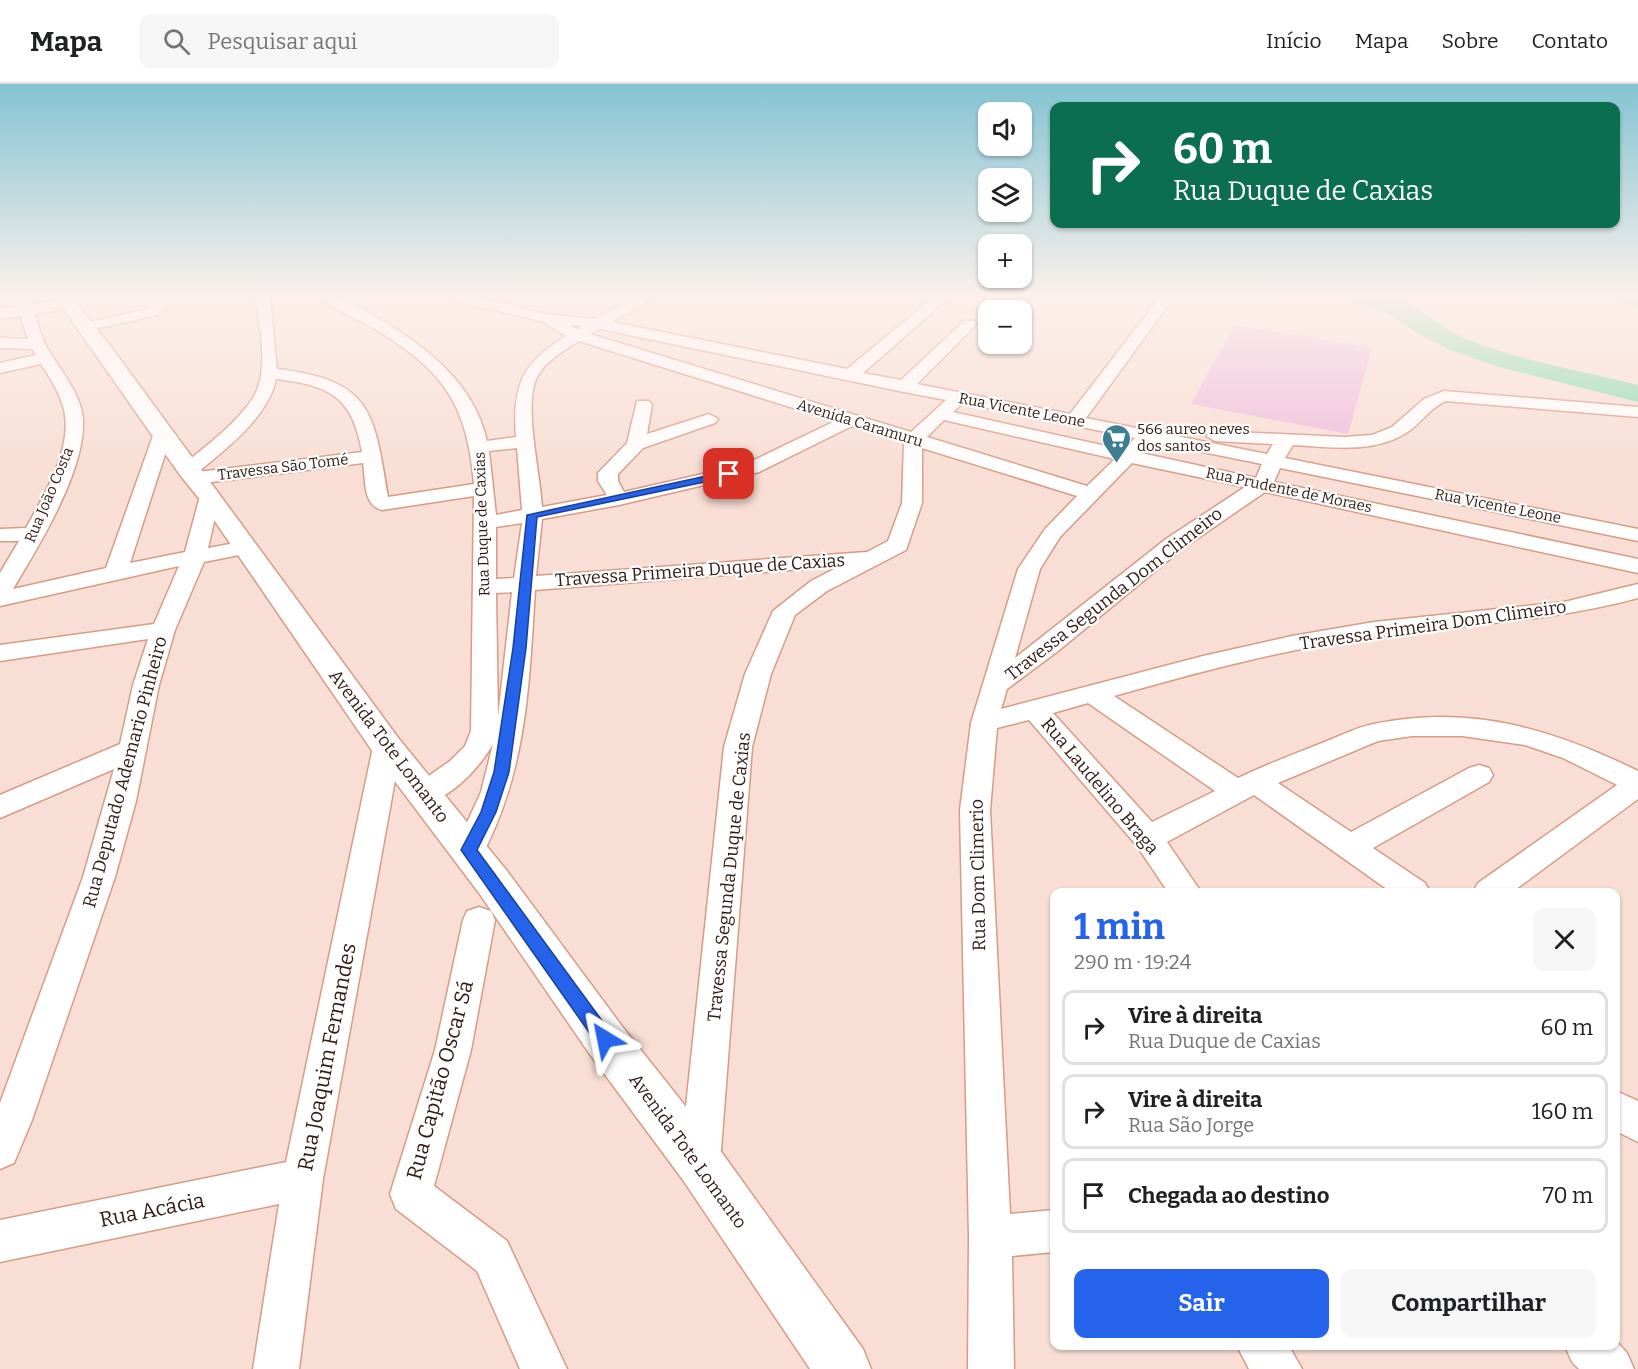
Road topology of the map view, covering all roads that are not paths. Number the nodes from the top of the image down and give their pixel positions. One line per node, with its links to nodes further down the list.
1 (27, 357): 12 (street)
2 (45, 357): 39 (street, Rua João Costa)
3 (107, 357): 22 (main road, Avenida Tote Lomanto)
4 (267, 357): 13 (street)
5 (422, 357): 28 (street, Rua Duque de Caxias)
6 (549, 357): 26 (street, Rua Duque de Caxias)
7 (647, 357): 20 (street, Avenida Caramuru)
8 (761, 357): 14 (street, Rua Vicente Leone)
9 (872, 357): 14 (street)
10 (935, 357): 15 (street)
11 (1122, 357): 21 (street)
12 (0, 368)
13 (268, 373): 29 (street); 32 (street)
14 (850, 375): 15 (street, Rua Vicente Leone)
15 (904, 387): 17 (street, Rua Vicente Leone)
16 (643, 405): 27 (street)
17 (949, 406): 21 (street, Rua Vicente Leone); 25 (street); 30 (street, Rua Prudente de Moraes)
18 (1638, 412): 24 (street)
19 (709, 419): 27 (street)
20 (850, 420): 25 (street, Avenida Caramuru); 36 (street)
21 (1075, 420): 23 (street, Rua Vicente Leone)
22 (163, 433): 32 (main road, Avenida Tote Lomanto); 47 (street)
23 (1159, 437): 24 (street); 30 (street, Rua Dom Climerio); 31 (street, Rua Vicente Leone)
24 (1288, 439): 31 (street)
25 (913, 440): 35 (street, Avenida Caramuru); 44 (street)
26 (526, 441): 28 (street); 37 (street, Rua Duque de Caxias)
27 (636, 444): 36 (street)
28 (480, 447): 34 (street, Rua Duque de Caxias)
29 (371, 456): 32 (street, Travessa São Tomé); 34 (street)
30 (1127, 458): 33 (street, Rua Prudente de Moraes); 35 (street, Rua Dom Climerio)
31 (1275, 461): 33 (street); 41 (street, Rua Vicente Leone)
32 (198, 481): 42 (main road, Avenida Tote Lomanto); 43 (street, Rua Deputado Ademario Pinheiro)
33 (1263, 484): 46 (street, Rua Prudente de Moraes); 56 (street, Travessa Segunda Dom Climeiro)
34 (483, 489): 38 (street, Rua Duque de Caxias)
35 (1092, 494): 56 (street, Rua Dom Climerio)
36 (619, 499): 37 (street)
37 (532, 515): 38 (street); 48 (street, Rua Duque de Caxias)
38 (484, 523): 49 (street, Rua Duque de Caxias)
39 (35, 534): 40 (street); 50 (street, Rua João Costa)
40 (0, 535)
41 (1638, 535)
42 (246, 547): 43 (street); 61 (main road, Avenida Tote Lomanto)
43 (195, 556): 47 (street); 54 (street, Rua Deputado Ademario Pinheiro)
44 (879, 557): 45 (street, Travessa Primeira Duque de Caxias); 53 (street)
45 (777, 564): 48 (street, Travessa Primeira Duque de Caxias); 53 (street)
46 (1638, 566)
47 (116, 572): 52 (street)
48 (524, 583): 49 (street, Travessa Primeira Duque de Caxias); 60 (street, Rua Duque de Caxias)
49 (485, 587): 60 (street, Rua Duque de Caxias)
50 (0, 591)
51 (1638, 591): 57 (street, Travessa Primeira Dom Climeiro)
52 (0, 599)
53 (785, 611): 78 (street, Travessa Segunda Duque de Caxias)
54 (163, 630): 55 (street); 62 (street, Rua Deputado Ademario Pinheiro)
55 (0, 653)
56 (995, 685): 59 (street, Rua Dom Climerio)
57 (1091, 693): 58 (street, Travessa Primeira Dom Climeiro); 65 (street)
58 (1035, 710): 59 (street, Travessa Primeira Dom Climeiro); 68 (street, Rua Laudelino Braga)
59 (984, 723): 81 (street, Rua Dom Climerio)
60 (496, 732): 66 (street, Rua Duque de Caxias); 70 (street, Rua Duque de Caxias)
61 (387, 747): 66 (main road, Avenida Tote Lomanto); 79 (street, Rua Joaquim Fernandes)
62 (131, 750): 67 (street); 77 (street, Rua Deputado Ademario Pinheiro)
63 (1479, 774): 69 (street)
64 (1638, 783): 65 (street); 73 (street)
65 (1246, 786): 68 (street); 69 (street)
66 (423, 794): 70 (main road, Avenida Tote Lomanto)
67 (0, 807)
68 (1148, 838): 71 (street, Rua Laudelino Braga)
69 (1351, 846): 72 (street)
70 (469, 850): 78 (main road, Avenida Tote Lomanto)
71 (1182, 888)
72 (1409, 888)
73 (1494, 888)
74 (479, 920): 86 (street, Rua Capitão Oscar Sá)
75 (1620, 1112): 76 (street)
76 (1638, 1123)
77 (0, 1149)
78 (700, 1163): 87 (main road, Avenida Tote Lomanto)
79 (303, 1179): 82 (street, Rua Acácia); 85 (street, Rua Joaquim Fernandes)
80 (1050, 1231): 81 (street)
81 (990, 1237): 88 (street, Rua Dom Climerio)
82 (0, 1241)
83 (1263, 1350): 89 (street)
84 (1592, 1350): 90 (street)
85 (276, 1369)
86 (544, 1369)
87 (843, 1369)
88 (991, 1369)
89 (1279, 1369)
90 (1611, 1369)

